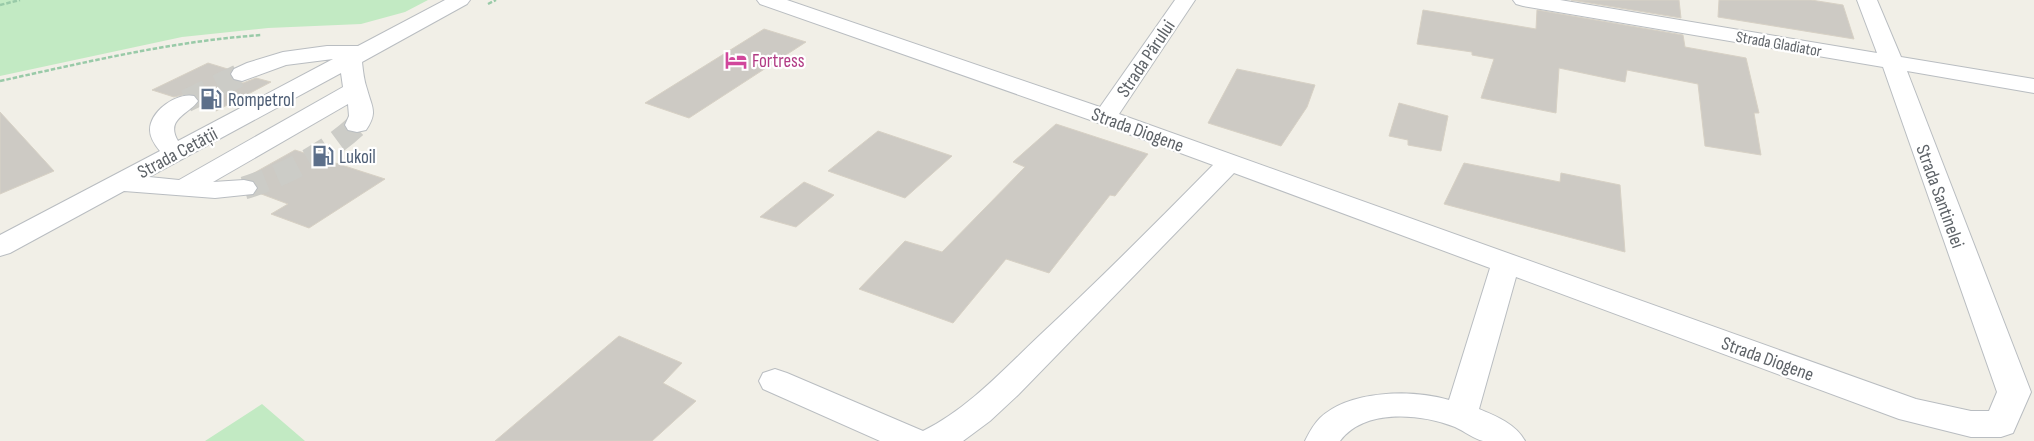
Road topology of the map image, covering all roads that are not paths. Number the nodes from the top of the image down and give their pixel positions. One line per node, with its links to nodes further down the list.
1 (460, 0): 6 (street, Strada Cetății)
2 (767, 0): 12 (street, Strada Diogene)
3 (1185, 0): 12 (street, Strada Părului)
4 (1523, 0): 7 (street, Strada Gladiator)
5 (1867, 0): 7 (street, Strada Santinelei)
6 (357, 55): 8 (street); 10 (street); 14 (street, Strada Cetății)
7 (1892, 62): 9 (street, Strada Gladiator); 22 (street, Strada Santinelei)
8 (242, 74)
9 (2034, 86)
10 (355, 90): 13 (street); 17 (street)
11 (186, 101): 14 (street)
12 (1105, 117): 15 (street, Strada Diogene)
13 (357, 125)
14 (174, 153): 16 (street, Strada Cetății)
15 (1230, 162): 20 (street, Strada Diogene); 25 (street)
16 (119, 183): 17 (street); 19 (street, Strada Cetății)
17 (184, 188): 18 (street)
18 (244, 188)
19 (0, 247)
20 (1506, 263): 22 (street, Strada Diogene); 23 (street)
21 (775, 381): 24 (street)
22 (2024, 394)
23 (1461, 415): 26 (street); 27 (street)
24 (913, 441)
25 (934, 441)
26 (1322, 441)
27 (1508, 441)

